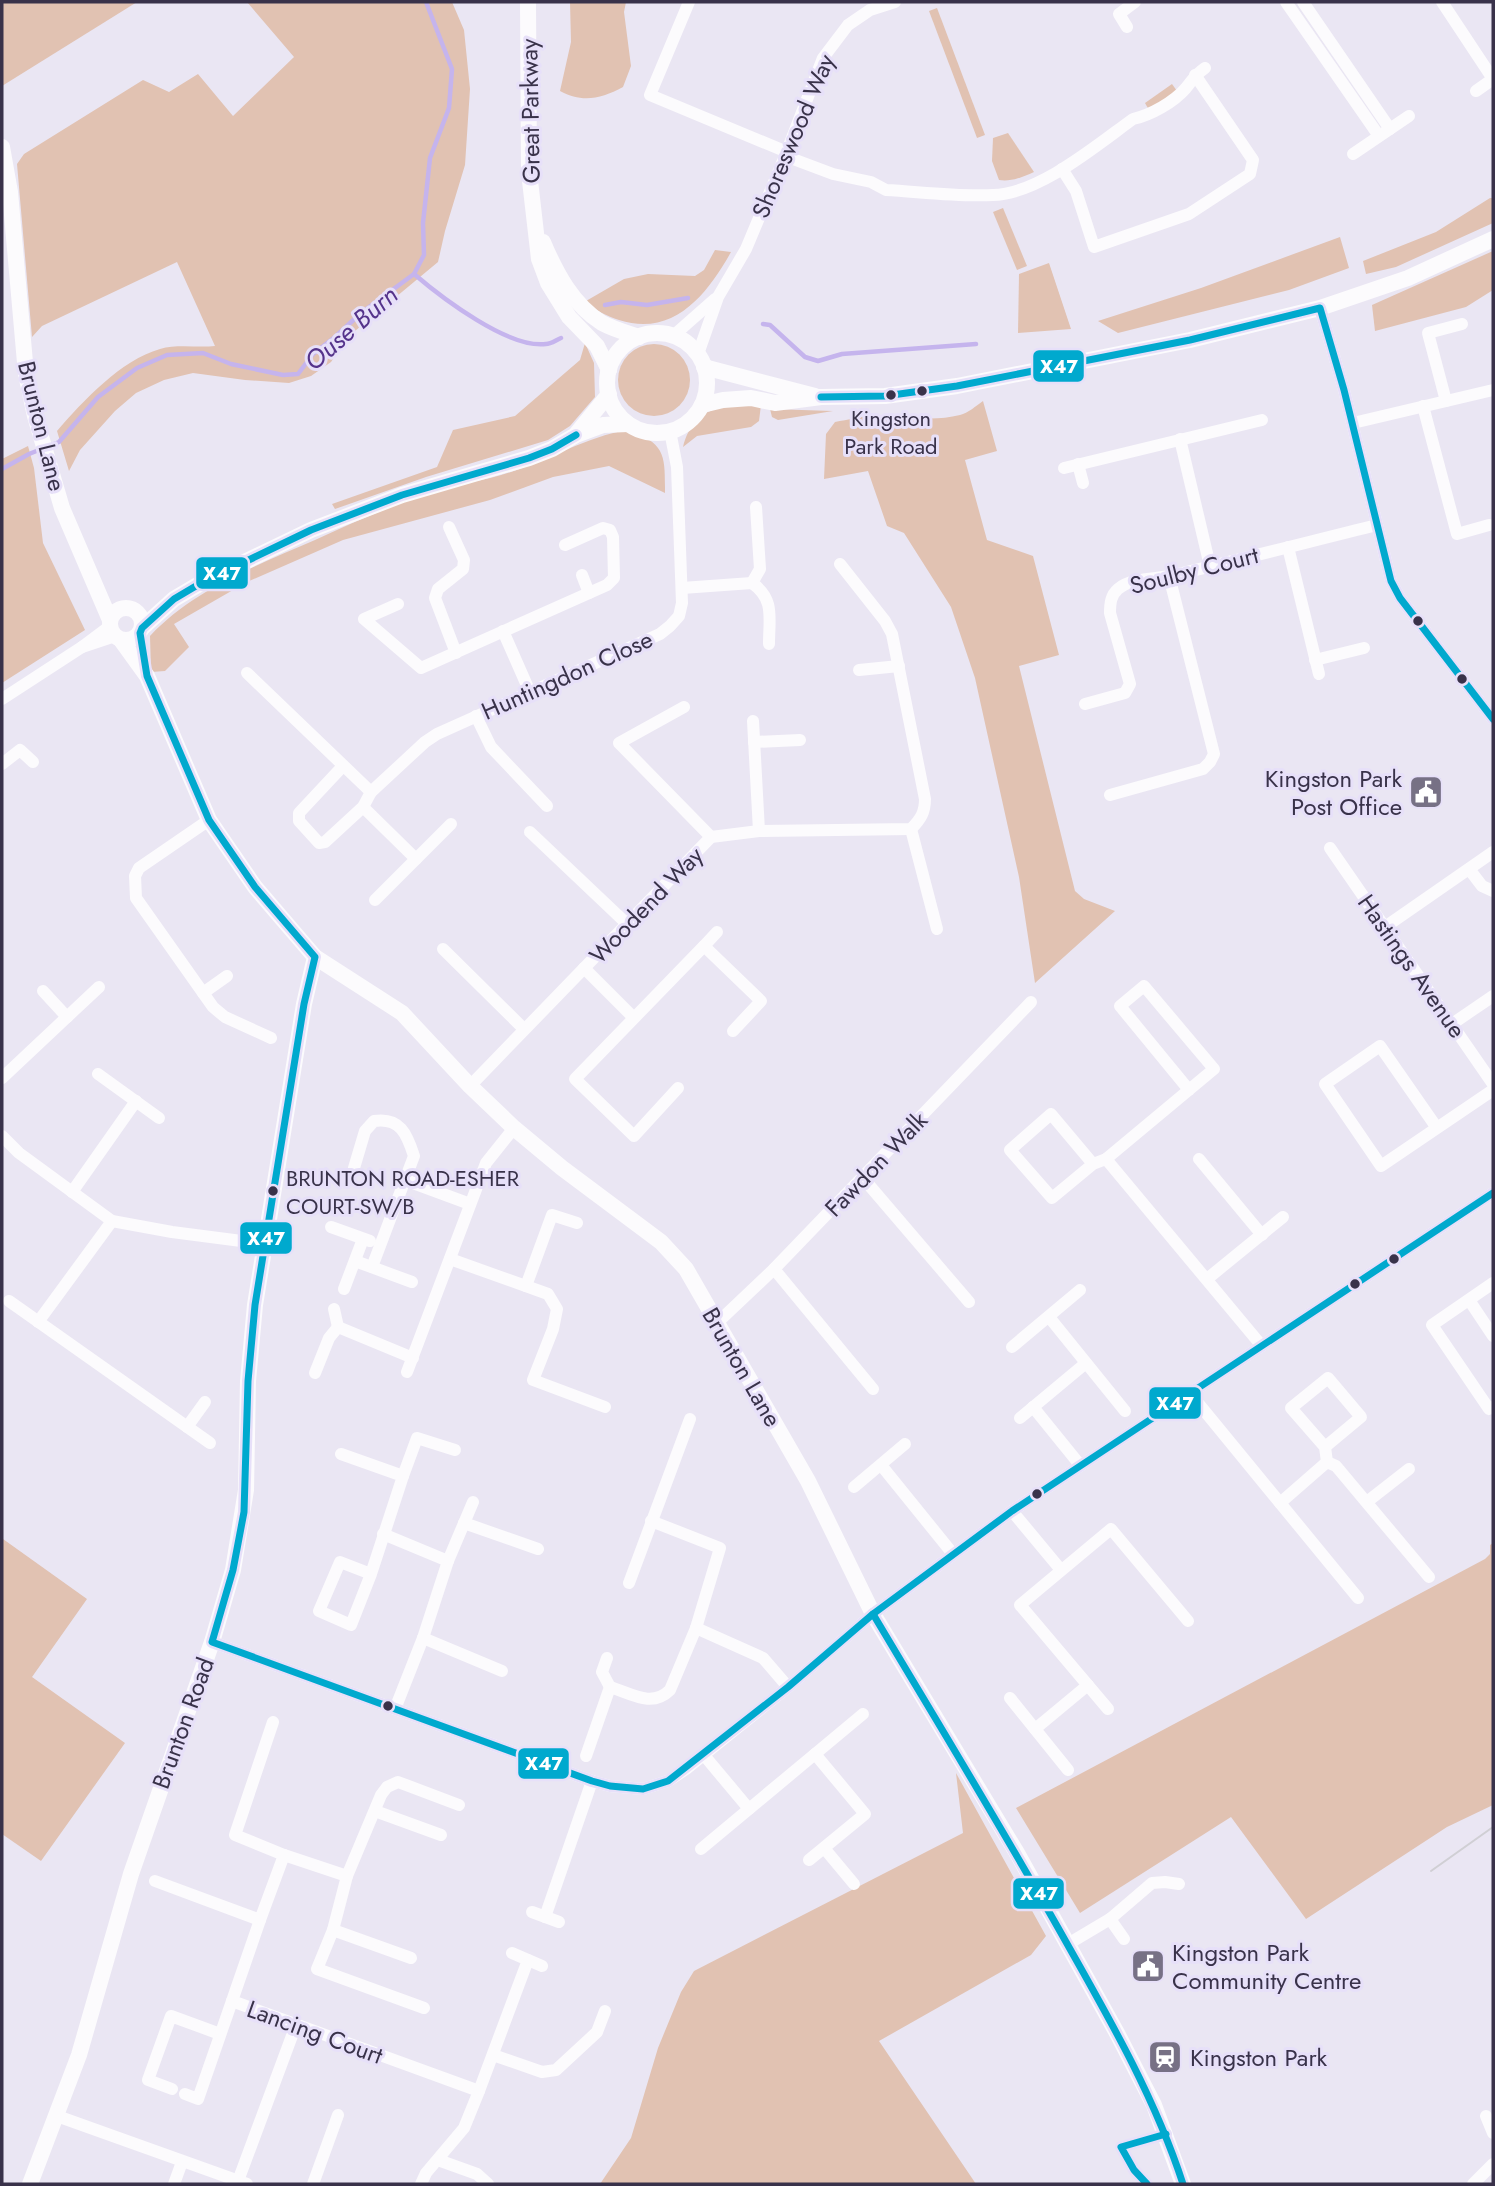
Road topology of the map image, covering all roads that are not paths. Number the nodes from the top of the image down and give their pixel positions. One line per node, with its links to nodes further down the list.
1 (528, 2): 17 (street, Great Parkway)
2 (689, 2): 14 (street)
3 (895, 2): 14 (street, Shoreswood Way)
4 (1135, 2): 8 (street)
5 (1286, 2): 12 (street)
6 (1303, 2): 12 (street)
7 (1442, 2): 9 (street)
8 (1127, 27)
9 (1493, 79): 10 (street)
10 (1476, 91)
11 (1409, 116): 12 (street)
12 (1384, 132): 15 (street)
13 (2, 147): 56 (street, Brunton Lane)
14 (786, 154): 16 (street); 19 (street, Shoreswood Way)
15 (1353, 154)
16 (1062, 169): 16 (street)
17 (534, 221): 23 (street, Great Parkway); 25 (street, Great Parkway)
18 (1493, 239): 20 (street)
19 (718, 296): 22 (street, Shoreswood Way); 24 (street, Shoreswood Way)
20 (1320, 308): 28 (street); 33 (street)
21 (1462, 324): 29 (street)
22 (673, 336): 23 (street); 24 (street)
23 (639, 337): 25 (street)
24 (701, 360): 28 (street); 30 (street)
25 (609, 370): 27 (street)
26 (1493, 390): 29 (street)
27 (609, 394): 34 (street); 36 (street)
28 (821, 397): 30 (street)
29 (1446, 401): 31 (street)
30 (702, 405): 35 (street)
31 (1423, 406): 33 (street); 43 (street)
32 (1262, 420): 37 (street)
33 (1353, 423): 42 (street)
34 (628, 424): 35 (street); 36 (street)
35 (670, 431): 52 (street, Huntingdon Close)
36 (576, 435): 54 (street)
37 (1180, 439): 38 (street); 48 (street)
38 (1078, 464): 39 (street); 40 (street)
39 (1064, 468)
40 (1083, 484)
41 (756, 507): 51 (street)
42 (1377, 525): 46 (street, Soulby Court); 73 (street)
43 (1489, 525)
44 (449, 527): 61 (street)
45 (565, 545): 53 (street)
46 (1288, 547): 48 (street, Soulby Court); 62 (street)
47 (840, 564): 63 (street)
48 (1210, 566): 50 (street, Soulby Court)
49 (582, 575): 53 (street)
50 (1169, 576): 70 (street, Soulby Court); 81 (street)
51 (752, 583): 52 (street); 59 (street)
52 (682, 588): 68 (street, Huntingdon Close)
53 (589, 593): 58 (street)
54 (174, 599): 56 (street); 57 (street)
55 (398, 604): 61 (street)
56 (118, 623): 57 (street); 57 (street, Brunton Lane); 67 (street, Brunton Lane); 69 (street)
57 (141, 630): 67 (street, Brunton Lane)
58 (503, 631): 61 (street); 68 (street)
59 (769, 644)
60 (1364, 648): 62 (street)
61 (456, 653)
62 (1315, 660): 66 (street)
63 (899, 666): 64 (street); 86 (street)
64 (859, 670)
65 (247, 673): 79 (street)
66 (1319, 674)
67 (147, 676): 84 (street, Brunton Lane)
68 (529, 690): 72 (street, Huntingdon Close)
69 (2, 699)
70 (1084, 705)
71 (684, 707): 89 (street)
72 (476, 716): 80 (street, Huntingdon Close); 82 (street)
73 (1493, 719)
74 (753, 721): 76 (street)
75 (800, 740): 76 (street)
76 (754, 742): 87 (street)
77 (33, 762): 78 (street)
78 (2, 764)
79 (343, 766): 80 (street); 83 (street, Huntingdon Close)
80 (371, 792): 83 (street, Huntingdon Close)
81 (1110, 795)
82 (547, 806)
83 (363, 807): 92 (street)
84 (209, 820): 102 (street, Brunton Lane); 107 (street)
85 (451, 824): 92 (street)
86 (911, 829): 87 (street, Woodend Way); 98 (street)
87 (759, 831): 89 (street, Woodend Way)
88 (530, 832): 96 (street)
89 (712, 837): 96 (street, Woodend Way)
90 (1330, 848): 97 (street, Hastings Avenue)
91 (1493, 852): 93 (street)
92 (416, 859): 95 (street)
93 (1469, 869): 94 (street); 97 (street)
94 (1493, 891)
95 (375, 900)
96 (626, 923): 103 (street, Woodend Way)
97 (1385, 927): 112 (street, Hastings Avenue)
98 (937, 929)
99 (717, 932): 100 (street)
100 (704, 946): 111 (street); 114 (street)
101 (443, 949): 113 (street)
102 (315, 957): 119 (street, Brunton Lane); 142 (street, Brunton Road)
103 (584, 968): 111 (street); 113 (street, Woodend Way)
104 (227, 976): 107 (street)
105 (99, 987): 110 (street)
106 (43, 991): 110 (street)
107 (203, 993): 115 (street)
108 (1493, 996): 112 (street)
109 (1031, 1002): 131 (street, Fawdon Walk)
110 (67, 1017): 117 (street)
111 (633, 1017): 120 (street)
112 (1452, 1024): 118 (street, Hastings Avenue)
113 (524, 1029): 119 (street, Woodend Way)
114 (733, 1031)
115 (271, 1038)
116 (98, 1074): 123 (street)
117 (2, 1078)
118 (1493, 1084)
119 (470, 1086): 125 (street, Brunton Lane)
120 (678, 1088)
121 (1189, 1090): 121 (street); 129 (street)
122 (1493, 1090): 126 (street)
123 (136, 1101): 124 (street); 133 (street)
124 (159, 1118)
125 (514, 1128): 135 (street); 160 (street, Brunton Lane)
126 (1437, 1128): 126 (street)
127 (2, 1136): 133 (street)
128 (1199, 1160): 140 (street)
129 (1100, 1161): 129 (street); 148 (street)
130 (354, 1168): 132 (street)
131 (863, 1178): 147 (street, Fawdon Walk); 156 (street)
132 (405, 1180): 135 (street); 143 (street)
133 (72, 1192): 137 (street)
134 (1491, 1199): 163 (street)
135 (471, 1204): 144 (street)
136 (1283, 1217): 140 (street)
137 (112, 1221): 142 (street); 159 (street)
138 (577, 1223): 151 (street)
139 (331, 1227): 141 (street)
140 (1262, 1235): 148 (street)
141 (363, 1239): 143 (street); 145 (street)
142 (265, 1244): 209 (street, Brunton Road)
143 (380, 1245): 146 (street)
144 (450, 1259): 151 (street); 165 (street)
145 (355, 1261): 146 (street); 152 (street)
146 (372, 1267): 149 (street)
147 (774, 1269): 160 (street, Fawdon Walk); 169 (street)
148 (1207, 1279): 163 (street)
149 (412, 1282)
150 (1493, 1283): 154 (street)
151 (526, 1286): 172 (street)
152 (344, 1289)
153 (1080, 1290): 158 (street)
154 (1469, 1300): 162 (street); 174 (street)
155 (9, 1301): 159 (street)
156 (969, 1302)
157 (334, 1309): 161 (street)
158 (1049, 1317): 164 (street); 166 (street)
159 (38, 1322): 178 (street)
160 (718, 1323): 205 (street, Brunton Lane)
161 (338, 1327): 165 (street); 168 (street)
162 (1493, 1336)
163 (1261, 1345): 170 (street)
164 (1012, 1347)
165 (413, 1358): 167 (street)
166 (1086, 1363): 173 (street); 175 (street)
167 (407, 1372)
168 (315, 1373)
169 (873, 1389)
170 (1189, 1392): 186 (street); 192 (street)
171 (205, 1402): 178 (street)
172 (606, 1407)
173 (1033, 1407): 176 (street); 186 (street)
174 (1493, 1407)
175 (1125, 1411)
176 (1020, 1418)
177 (690, 1419): 194 (street)
178 (187, 1427): 179 (street)
179 (210, 1443)
180 (905, 1444): 185 (street)
181 (1325, 1447): 181 (street); 184 (street)
182 (455, 1450): 188 (street)
183 (341, 1454): 188 (street)
184 (1327, 1462): 190 (street); 192 (street)
185 (881, 1465): 189 (street); 198 (street)
186 (1080, 1465): 193 (street)
187 (1409, 1469): 190 (street)
188 (403, 1476): 196 (street)
189 (854, 1488)
190 (1368, 1501): 202 (street)
191 (472, 1502): 195 (street)
192 (1280, 1503): 204 (street)
193 (1012, 1511): 198 (street); 200 (street)
194 (651, 1521): 203 (street); 207 (street)
195 (464, 1522): 197 (street); 199 (street)
196 (383, 1534): 199 (street); 201 (street)
197 (538, 1549)
198 (953, 1554): 205 (street)
199 (448, 1561): 208 (street)
200 (1060, 1570): 206 (street); 212 (street)
201 (371, 1574): 201 (street)
202 (1429, 1577)
203 (629, 1583)
204 (1358, 1598)
205 (873, 1614): 214 (street); 245 (street, Brunton Lane)
206 (1188, 1622)
207 (695, 1628): 213 (street); 214 (street)
208 (423, 1638): 211 (street); 216 (street)
209 (212, 1642): 216 (street); 258 (street, Brunton Road)
210 (607, 1658): 213 (street)
211 (502, 1671)
212 (1088, 1685): 217 (street); 220 (street)
213 (610, 1687): 223 (street)
214 (788, 1687): 221 (street)
215 (1010, 1698): 220 (street)
216 (395, 1709): 225 (street)
217 (1108, 1709)
218 (863, 1714): 222 (street)
219 (273, 1722): 232 (street)
220 (1035, 1729): 224 (street)
221 (703, 1754): 225 (street); 227 (street)
222 (815, 1754): 227 (street); 230 (street)
223 (586, 1756)
224 (1068, 1770)
225 (592, 1781): 239 (street)
226 (459, 1805): 228 (street)
227 (748, 1809): 231 (street)
228 (375, 1811): 229 (street); 234 (street)
229 (441, 1835)
230 (824, 1848): 233 (street); 236 (street)
231 (701, 1849)
232 (284, 1855): 234 (street); 241 (street, Lancing Court)
233 (809, 1860)
234 (347, 1876): 243 (street)
235 (155, 1881): 241 (street)
236 (854, 1884)
237 (1179, 1884): 240 (street)
238 (531, 1912): 239 (street)
239 (545, 1916): 242 (street)
240 (1110, 1919): 244 (street); 245 (street)
241 (260, 1920): 250 (street, Lancing Court)
242 (559, 1922)
243 (333, 1930): 247 (street); 251 (street)
244 (1124, 1940)
245 (1068, 1944): 270 (street, Brunton Lane)
246 (512, 1953): 248 (street)
247 (411, 1958)
248 (528, 1960): 249 (street); 255 (street)
249 (542, 1966)
250 (232, 2001): 253 (street, Lancing Court); 254 (street)
251 (424, 2008)
252 (605, 2011): 255 (street)
253 (296, 2025): 256 (street, Lancing Court); 264 (street)
254 (220, 2034): 254 (street)
255 (493, 2055): 256 (street)
256 (480, 2091): 261 (street)
257 (338, 2115): 267 (street)
258 (57, 2116): 262 (street); 265 (street, Brunton Road)
259 (1486, 2116): 260 (street)
260 (1493, 2133)
261 (438, 2160): 268 (street); 269 (street)
262 (182, 2162): 264 (street); 266 (street)
263 (1493, 2164): 271 (street)
264 (243, 2183)
265 (30, 2184)
266 (174, 2184)
267 (313, 2184)
268 (421, 2184)
269 (488, 2184)
270 (1183, 2184)
271 (1473, 2184)

